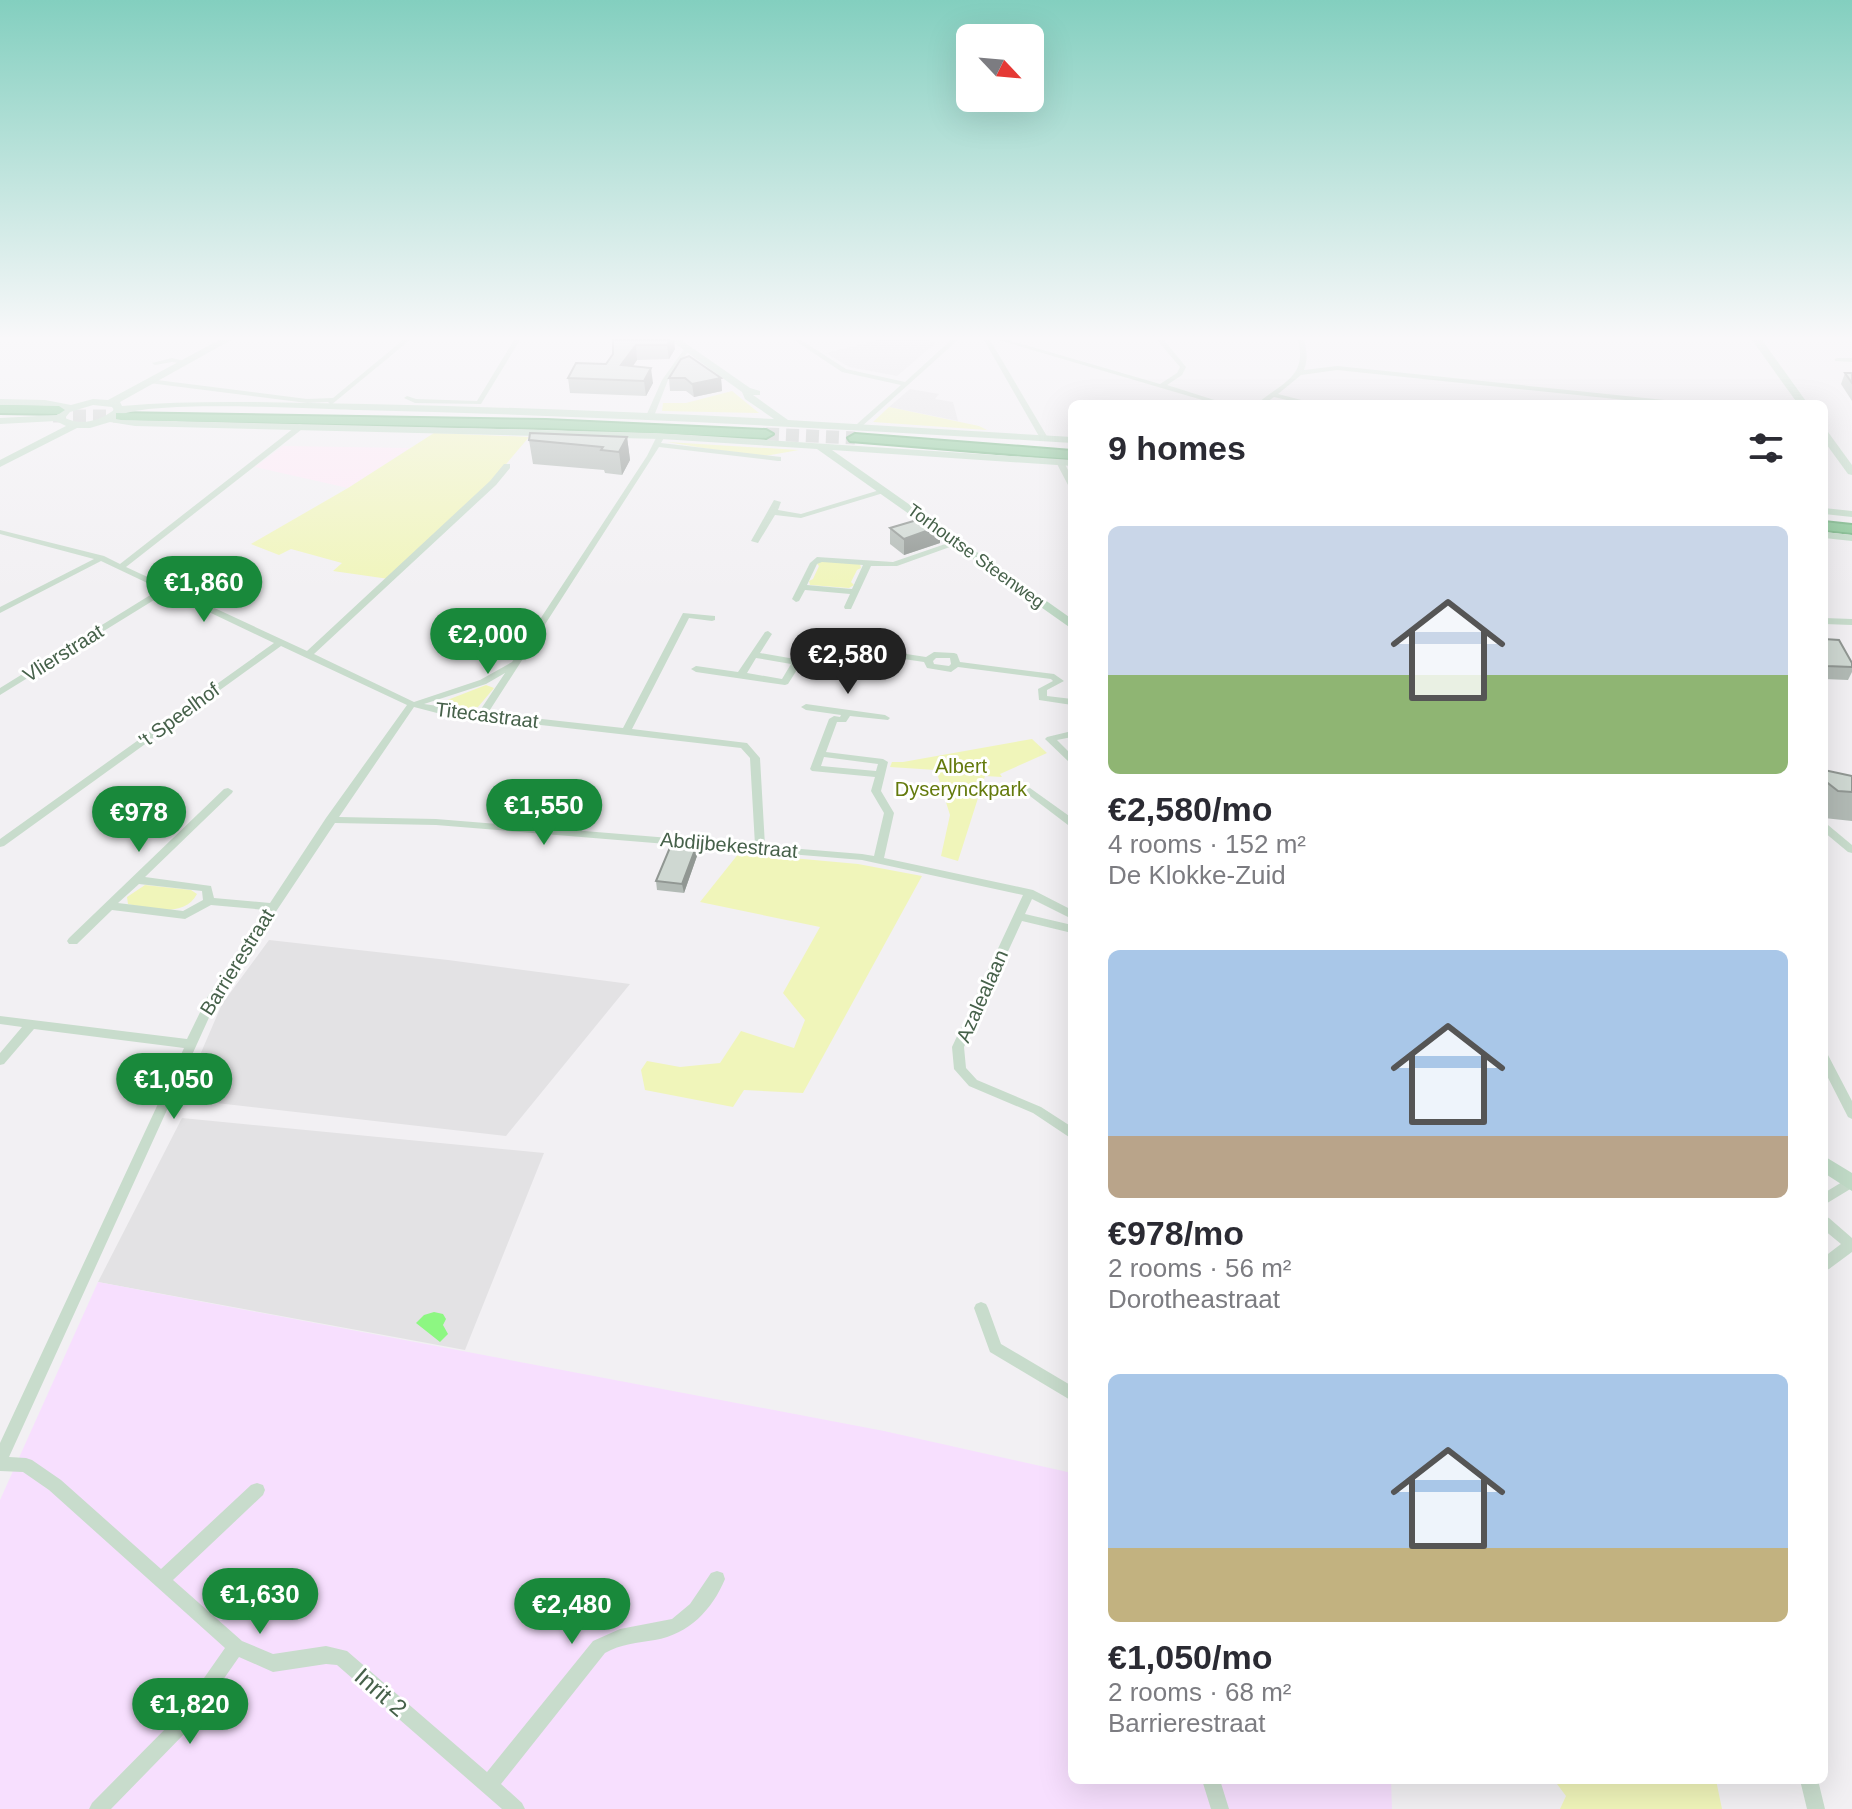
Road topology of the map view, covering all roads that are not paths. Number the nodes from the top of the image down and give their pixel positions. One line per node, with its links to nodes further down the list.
1 (52, 424): 21 (street)
2 (54, 424): 25 (street)
3 (214, 424): 11 (street)
4 (506, 424): 12 (highway)
5 (592, 424): 13 (highway)
6 (789, 424): 19 (street, Torhoutse Steenweg)
7 (810, 424): 20 (street, Torhoutse Steenweg)
8 (815, 424): 14 (street)
9 (866, 424): 14 (street)
10 (1039, 424): 15 (street)
11 (302, 426): 12 (street); 42 (street)
12 (553, 431): 18 (street)
13 (767, 432)
14 (857, 433): 15 (street); 22 (highway)
15 (1048, 439): 17 (highway)
16 (1828, 440): 27 (street)
17 (1068, 441)
18 (657, 444): 19 (street); 24 (street); 57 (street)
19 (817, 445): 20 (street); 28 (street, Torhoutse Steenweg)
20 (840, 446): 23 (street); 28 (street, Torhoutse Steenweg)
21 (0, 458)
22 (1068, 458)
23 (1068, 458)
24 (778, 459)
25 (0, 464)
26 (507, 466): 55 (street)
27 (1851, 475)
28 (883, 489): 31 (street); 39 (street, Torhoutse Steenweg)
29 (777, 502): 31 (street)
30 (1828, 511): 32 (street)
31 (773, 512): 38 (street)
32 (1852, 514)
33 (1828, 524): 34 (highway)
34 (1852, 526)
35 (0, 532): 40 (street, Titecastraat)
36 (1828, 535): 37 (street)
37 (1852, 538)
38 (755, 541)
39 (957, 543): 41 (street); 51 (street, Torhoutse Steenweg)
40 (101, 558): 42 (street, Titecastraat); 48 (street)
41 (868, 563): 43 (street); 45 (street)
42 (121, 567): 44 (street, Titecastraat)
43 (802, 587): 45 (street); 46 (street)
44 (167, 588): 54 (street, Titecastraat); 63 (street, Vlierstraat)
45 (854, 592): 47 (street)
46 (796, 599)
47 (848, 607)
48 (0, 610)
49 (712, 618): 70 (street)
50 (1828, 621): 52 (street)
51 (1068, 622)
52 (1852, 622)
53 (768, 634): 56 (street)
54 (281, 642): 55 (street, Titecastraat); 80 (street, 't Speelhof)
55 (308, 655): 65 (street, Titecastraat)
56 (754, 655): 58 (street); 60 (street)
57 (521, 656): 65 (street); 68 (street)
58 (798, 661): 60 (street); 62 (street)
59 (696, 669): 60 (street)
60 (741, 675)
61 (1068, 678): 62 (street)
62 (1059, 681): 64 (street)
63 (0, 692)
64 (1068, 701)
65 (412, 704): 68 (street, Titecastraat); 77 (street, Barrierestraat)
66 (806, 707): 67 (street)
67 (831, 714): 69 (street); 72 (street)
68 (482, 715): 70 (street, Titecastraat)
69 (885, 718)
70 (626, 731): 81 (street, Titecastraat)
71 (1068, 735): 73 (street)
72 (820, 754): 74 (street); 74 (street)
73 (1068, 756)
74 (880, 774): 83 (street)
75 (228, 791): 84 (street)
76 (1030, 791): 78 (street)
77 (330, 820): 81 (street, Abdijbekestraat); 88 (street, Barrierestraat)
78 (1068, 820)
79 (1828, 830): 82 (street)
80 (0, 844)
81 (760, 848): 83 (street, Abdijbekestraat)
82 (1852, 850)
83 (879, 859): 85 (street, Abdijbekestraat)
84 (138, 880): 86 (street); 87 (street)
85 (1029, 893): 89 (street, Abdijbekestraat); 90 (street, Azalealaan)
86 (209, 901): 87 (street); 88 (street)
87 (111, 906): 92 (street)
88 (272, 907): 95 (street, Barrierestraat)
89 (1068, 913)
90 (1018, 916): 91 (street); 99 (street, Azalealaan)
91 (1068, 928)
92 (73, 941)
93 (0, 1020): 94 (street)
94 (31, 1024): 95 (street); 96 (street)
95 (189, 1044): 108 (street, Barrierestraat)
96 (0, 1061)
97 (1828, 1066): 98 (street)
98 (1852, 1114)
99 (1068, 1131)
100 (1828, 1166): 101 (street)
101 (1852, 1182): 102 (street)
102 (1828, 1197)
103 (1828, 1226): 104 (street)
104 (1851, 1246): 105 (street)
105 (1828, 1262)
106 (981, 1308): 107 (street)
107 (1068, 1392)
108 (0, 1462): 110 (street, Inrit 2)
109 (257, 1490): 110 (street)
110 (162, 1579): 112 (street, Inrit 2)
111 (717, 1579): 113 (street)
112 (236, 1647): 113 (street, Inrit 2); 116 (street)
113 (489, 1784): 117 (street, Inrit 2)
114 (1212, 1784): 118 (street)
115 (1810, 1784): 119 (street)
116 (98, 1809)
117 (516, 1809)
118 (1220, 1809)
119 (1816, 1809)

